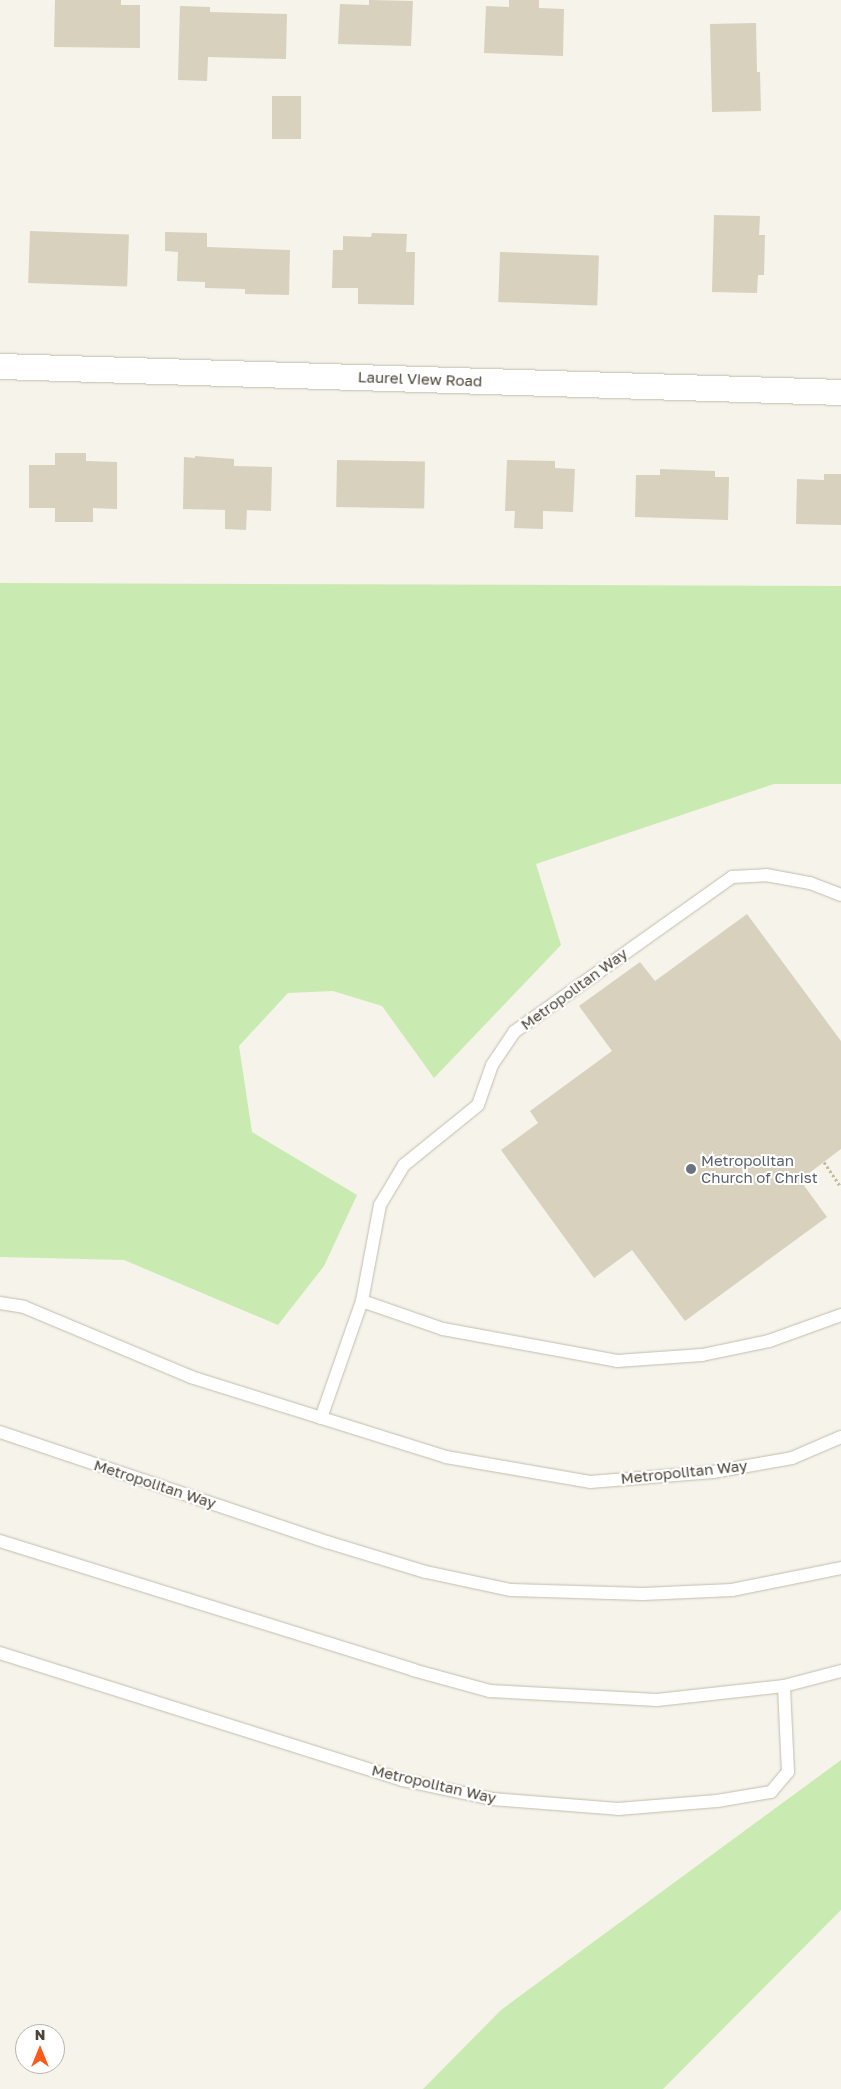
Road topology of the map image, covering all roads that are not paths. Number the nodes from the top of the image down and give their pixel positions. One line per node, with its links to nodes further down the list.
1 (0, 366): 2 (street, Laurel View Road)
2 (841, 392)
3 (841, 895): 4 (lane, Metropolitan Way)
4 (362, 1301): 6 (lane); 7 (lane, Metropolitan Way)
5 (0, 1303): 7 (lane, Metropolitan Way)
6 (841, 1315)
7 (321, 1418): 9 (lane, Metropolitan Way)
8 (0, 1432): 11 (lane, Metropolitan Way)
9 (841, 1437)
10 (0, 1541): 14 (lane)
11 (841, 1568)
12 (0, 1653): 14 (lane, Metropolitan Way)
13 (841, 1671): 14 (lane)
14 (784, 1686)

